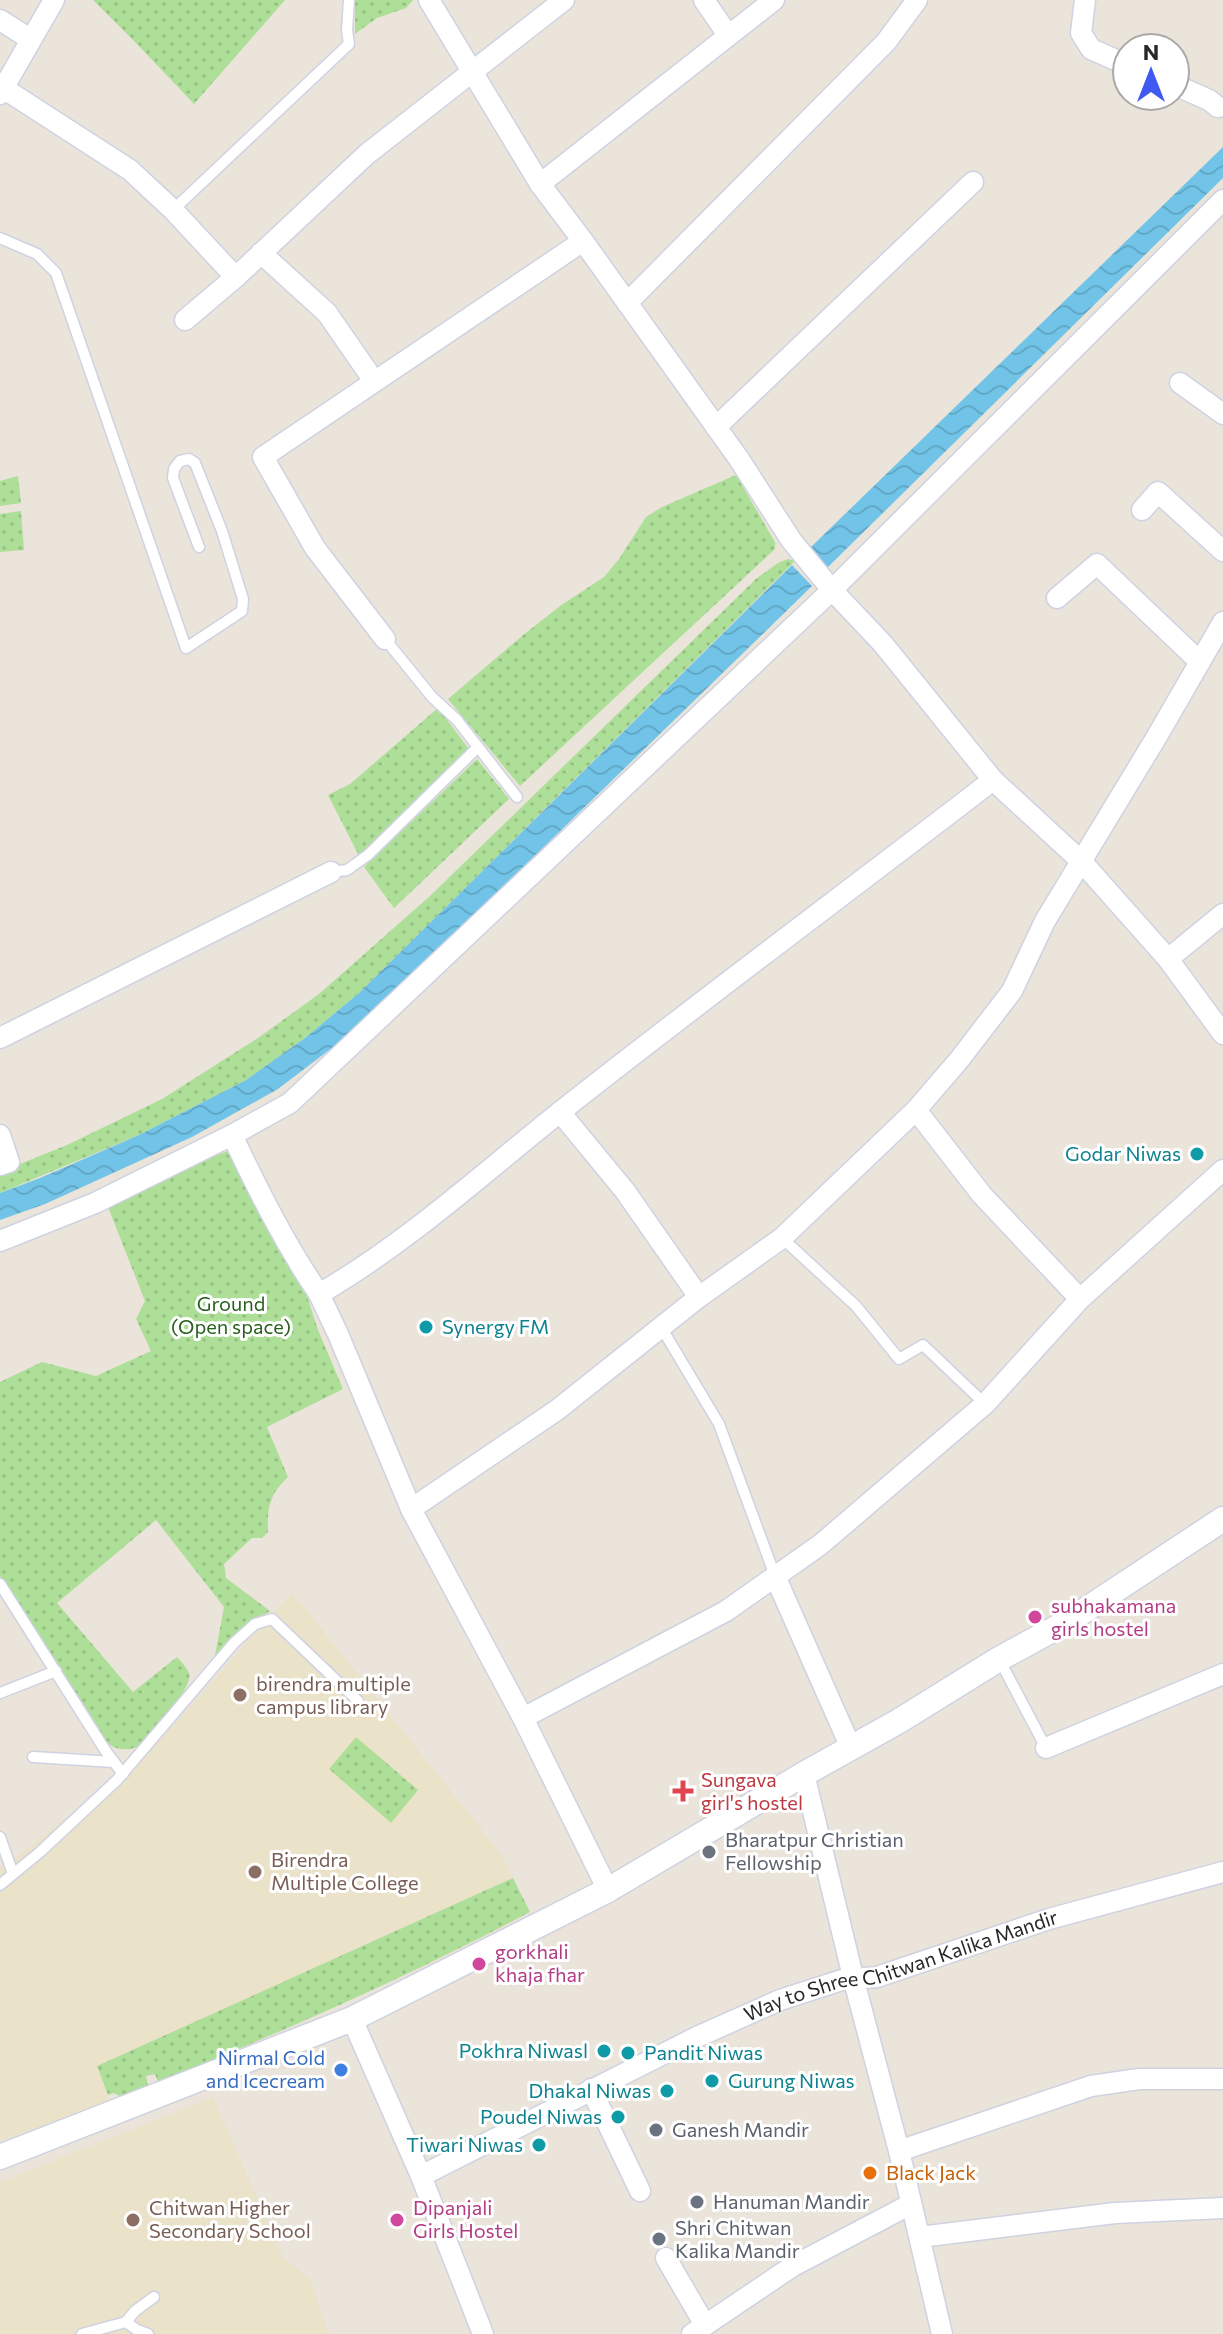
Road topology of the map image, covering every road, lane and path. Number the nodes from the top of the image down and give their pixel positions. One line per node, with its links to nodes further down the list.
1 (54, 0): 11 (street)
2 (349, 0): 20 (lane)
3 (429, 0): 13 (street)
4 (564, 0): 13 (street)
5 (704, 0): 10 (street)
6 (774, 0): 10 (street)
7 (917, 0): 25 (street)
8 (1085, 0): 12 (street)
9 (0, 20): 11 (street)
10 (728, 35): 18 (street)
11 (30, 39): 14 (street)
12 (1111, 58)
13 (471, 72): 18 (street); 23 (street)
14 (2, 91): 20 (street)
15 (1191, 92): 16 (street)
16 (1218, 107)
17 (973, 182): 30 (street)
18 (540, 184): 22 (street)
19 (1223, 200): 34 (street)
20 (173, 210): 24 (street)
21 (0, 238): 32 (lane)
22 (583, 241): 25 (street); 27 (street)
23 (261, 253): 24 (street); 27 (street)
24 (237, 276): 26 (street)
25 (627, 303): 30 (street)
26 (185, 320)
27 (374, 381): 37 (street)
28 (1180, 383): 29 (street)
29 (1223, 414)
30 (716, 427): 34 (street)
31 (1142, 510): 33 (street)
32 (199, 547)
33 (1223, 551)
34 (829, 586): 40 (street); 51 (street)
35 (1057, 598): 38 (street)
36 (1223, 622): 38 (street)
37 (385, 639): 39 (lane)
38 (1200, 662): 42 (street)
39 (478, 747): 41 (lane); 43 (lane)
40 (993, 780): 42 (street); 49 (street)
41 (517, 797)
42 (1082, 862): 45 (street); 48 (street)
43 (331, 872): 47 (street)
44 (1223, 914): 45 (street)
45 (1168, 959): 46 (street)
46 (1223, 1034)
47 (0, 1038)
48 (916, 1110): 54 (street); 58 (street)
49 (560, 1112): 56 (street); 57 (street)
50 (0, 1135): 52 (street)
51 (232, 1135): 55 (street); 56 (street)
52 (0, 1165)
53 (1223, 1170): 58 (street)
54 (782, 1238): 57 (street); 60 (lane)
55 (0, 1241)
56 (319, 1294): 61 (street)
57 (699, 1297): 59 (street)
58 (1080, 1299): 60 (street)
59 (661, 1327): 61 (street); 63 (lane)
60 (985, 1404): 63 (street)
61 (411, 1509): 70 (street)
62 (1223, 1519): 65 (street)
63 (775, 1576): 70 (street); 71 (street)
64 (0, 1584): 66 (lane)
65 (999, 1659): 71 (street); 72 (lane)
66 (56, 1671): 68 (lane); 74 (lane)
67 (1223, 1674): 72 (street)
68 (0, 1693)
69 (358, 1701): 75 (lane)
70 (523, 1718): 81 (street)
71 (851, 1748): 76 (street)
72 (1046, 1748)
73 (33, 1757): 74 (lane)
74 (114, 1762): 75 (lane)
75 (123, 1774): 79 (lane)
76 (804, 1774): 81 (street); 82 (street)
77 (0, 1837): 79 (lane)
78 (1223, 1872): 82 (street, Way to Shree Chitwan Kalika Mandir)
79 (13, 1874): 80 (lane)
80 (0, 1885)
81 (608, 1890): 83 (street)
82 (853, 1977): 85 (street, Way to Shree Chitwan Kalika Mandir); 86 (street)
83 (352, 2019): 87 (street); 88 (street)
84 (1223, 2079): 86 (street)
85 (591, 2089): 88 (street, Way to Shree Chitwan Kalika Mandir); 89 (street)
86 (899, 2151): 90 (street)
87 (0, 2157)
88 (421, 2176): 99 (street)
89 (640, 2191)
90 (911, 2204): 92 (street); 96 (street)
91 (1223, 2208): 92 (street)
92 (920, 2237): 100 (street)
93 (666, 2258): 96 (street)
94 (154, 2297): 95 (lane)
95 (126, 2322): 97 (lane); 98 (lane)
96 (698, 2330)
97 (82, 2334)
98 (148, 2334)
99 (483, 2334)
100 (942, 2334)

